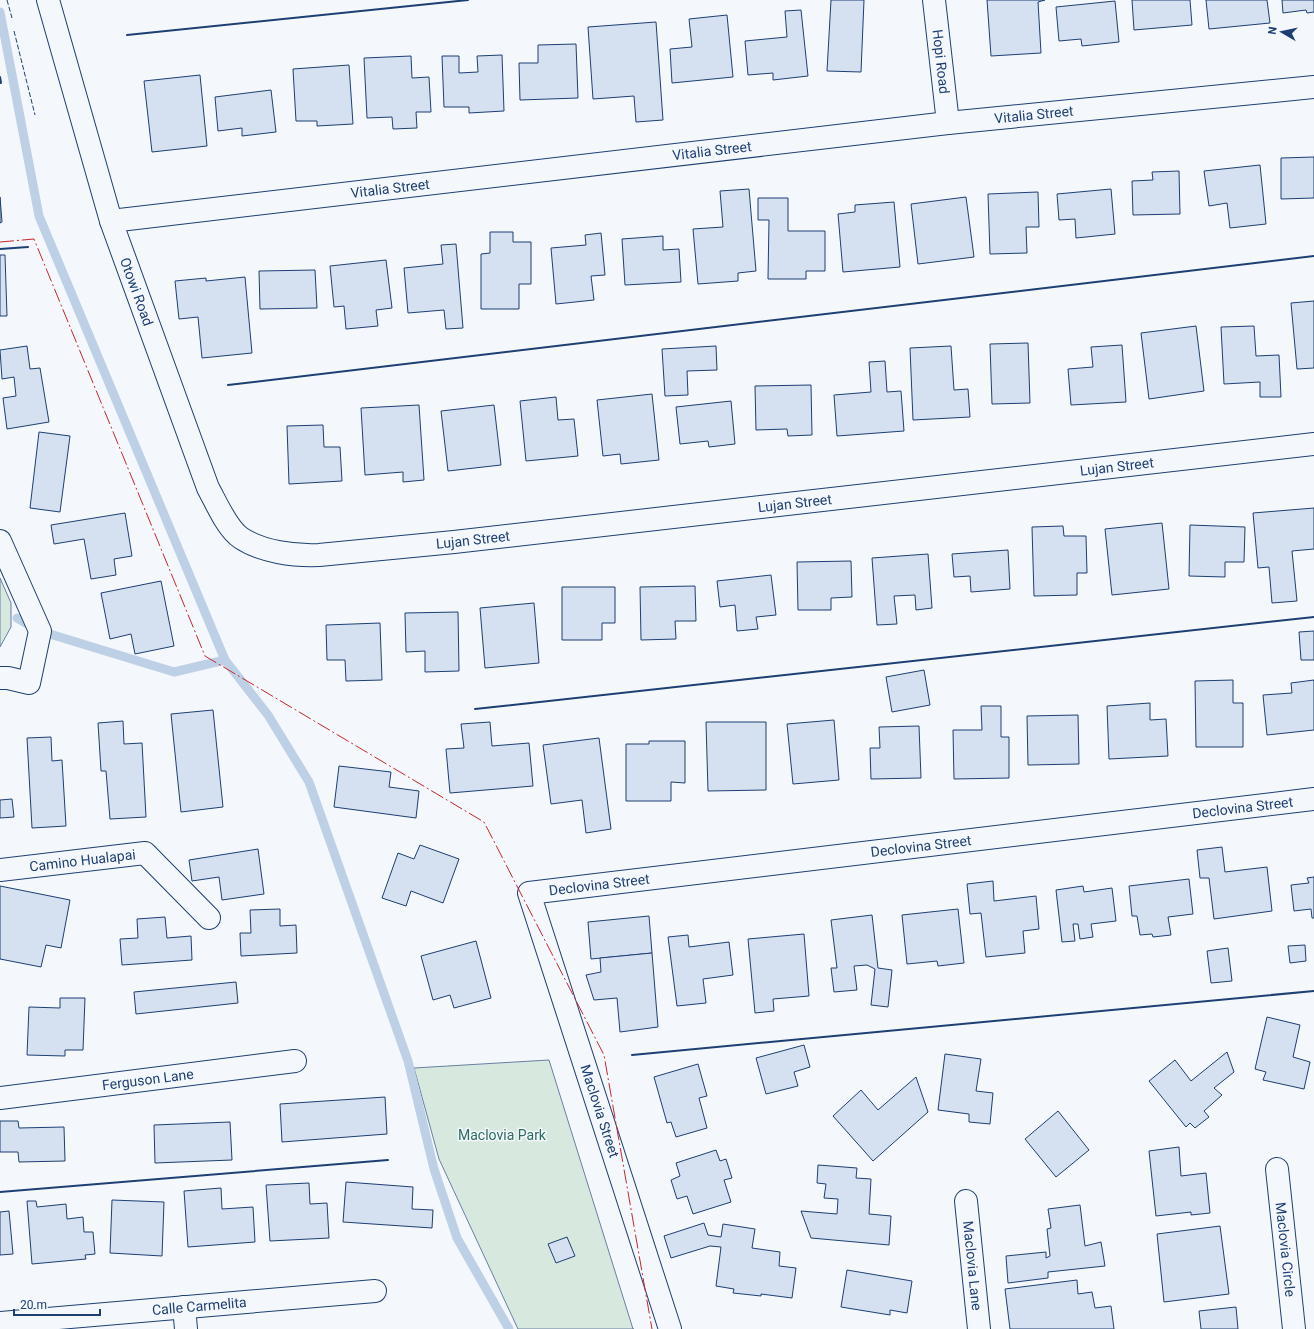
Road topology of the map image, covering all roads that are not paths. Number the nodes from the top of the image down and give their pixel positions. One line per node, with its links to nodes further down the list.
1 (48, 0): 5 (street, Otowi Road)
2 (934, 0): 4 (street, Hopi Road)
3 (1314, 86): 4 (street, Vitalia Street)
4 (948, 123): 5 (street, Vitalia Street)
5 (111, 221): 8 (street, Otowi Road)
6 (1314, 444): 8 (street, Lujan Street)
7 (0, 540): 9 (street)
8 (275, 551)
9 (0, 678)
10 (1314, 799): 12 (street, Declovina Street)
11 (0, 870): 13 (street, Camino Hualapai)
12 (529, 893): 23 (street, Maclovia Street)
13 (209, 918)
14 (295, 1061): 15 (street, Ferguson Lane)
15 (0, 1098)
16 (1277, 1169): 25 (street, Maclovia Circle)
17 (966, 1202): 24 (street, Maclovia Lane)
18 (375, 1290): 19 (street, Calle Carmelita)
19 (184, 1307): 21 (street, Calle Carmelita); 22 (street)
20 (0, 1323): 21 (street, Calle Carmelita)
21 (51, 1324)
22 (186, 1329)
23 (670, 1329)
24 (979, 1329)
25 (1294, 1329)

